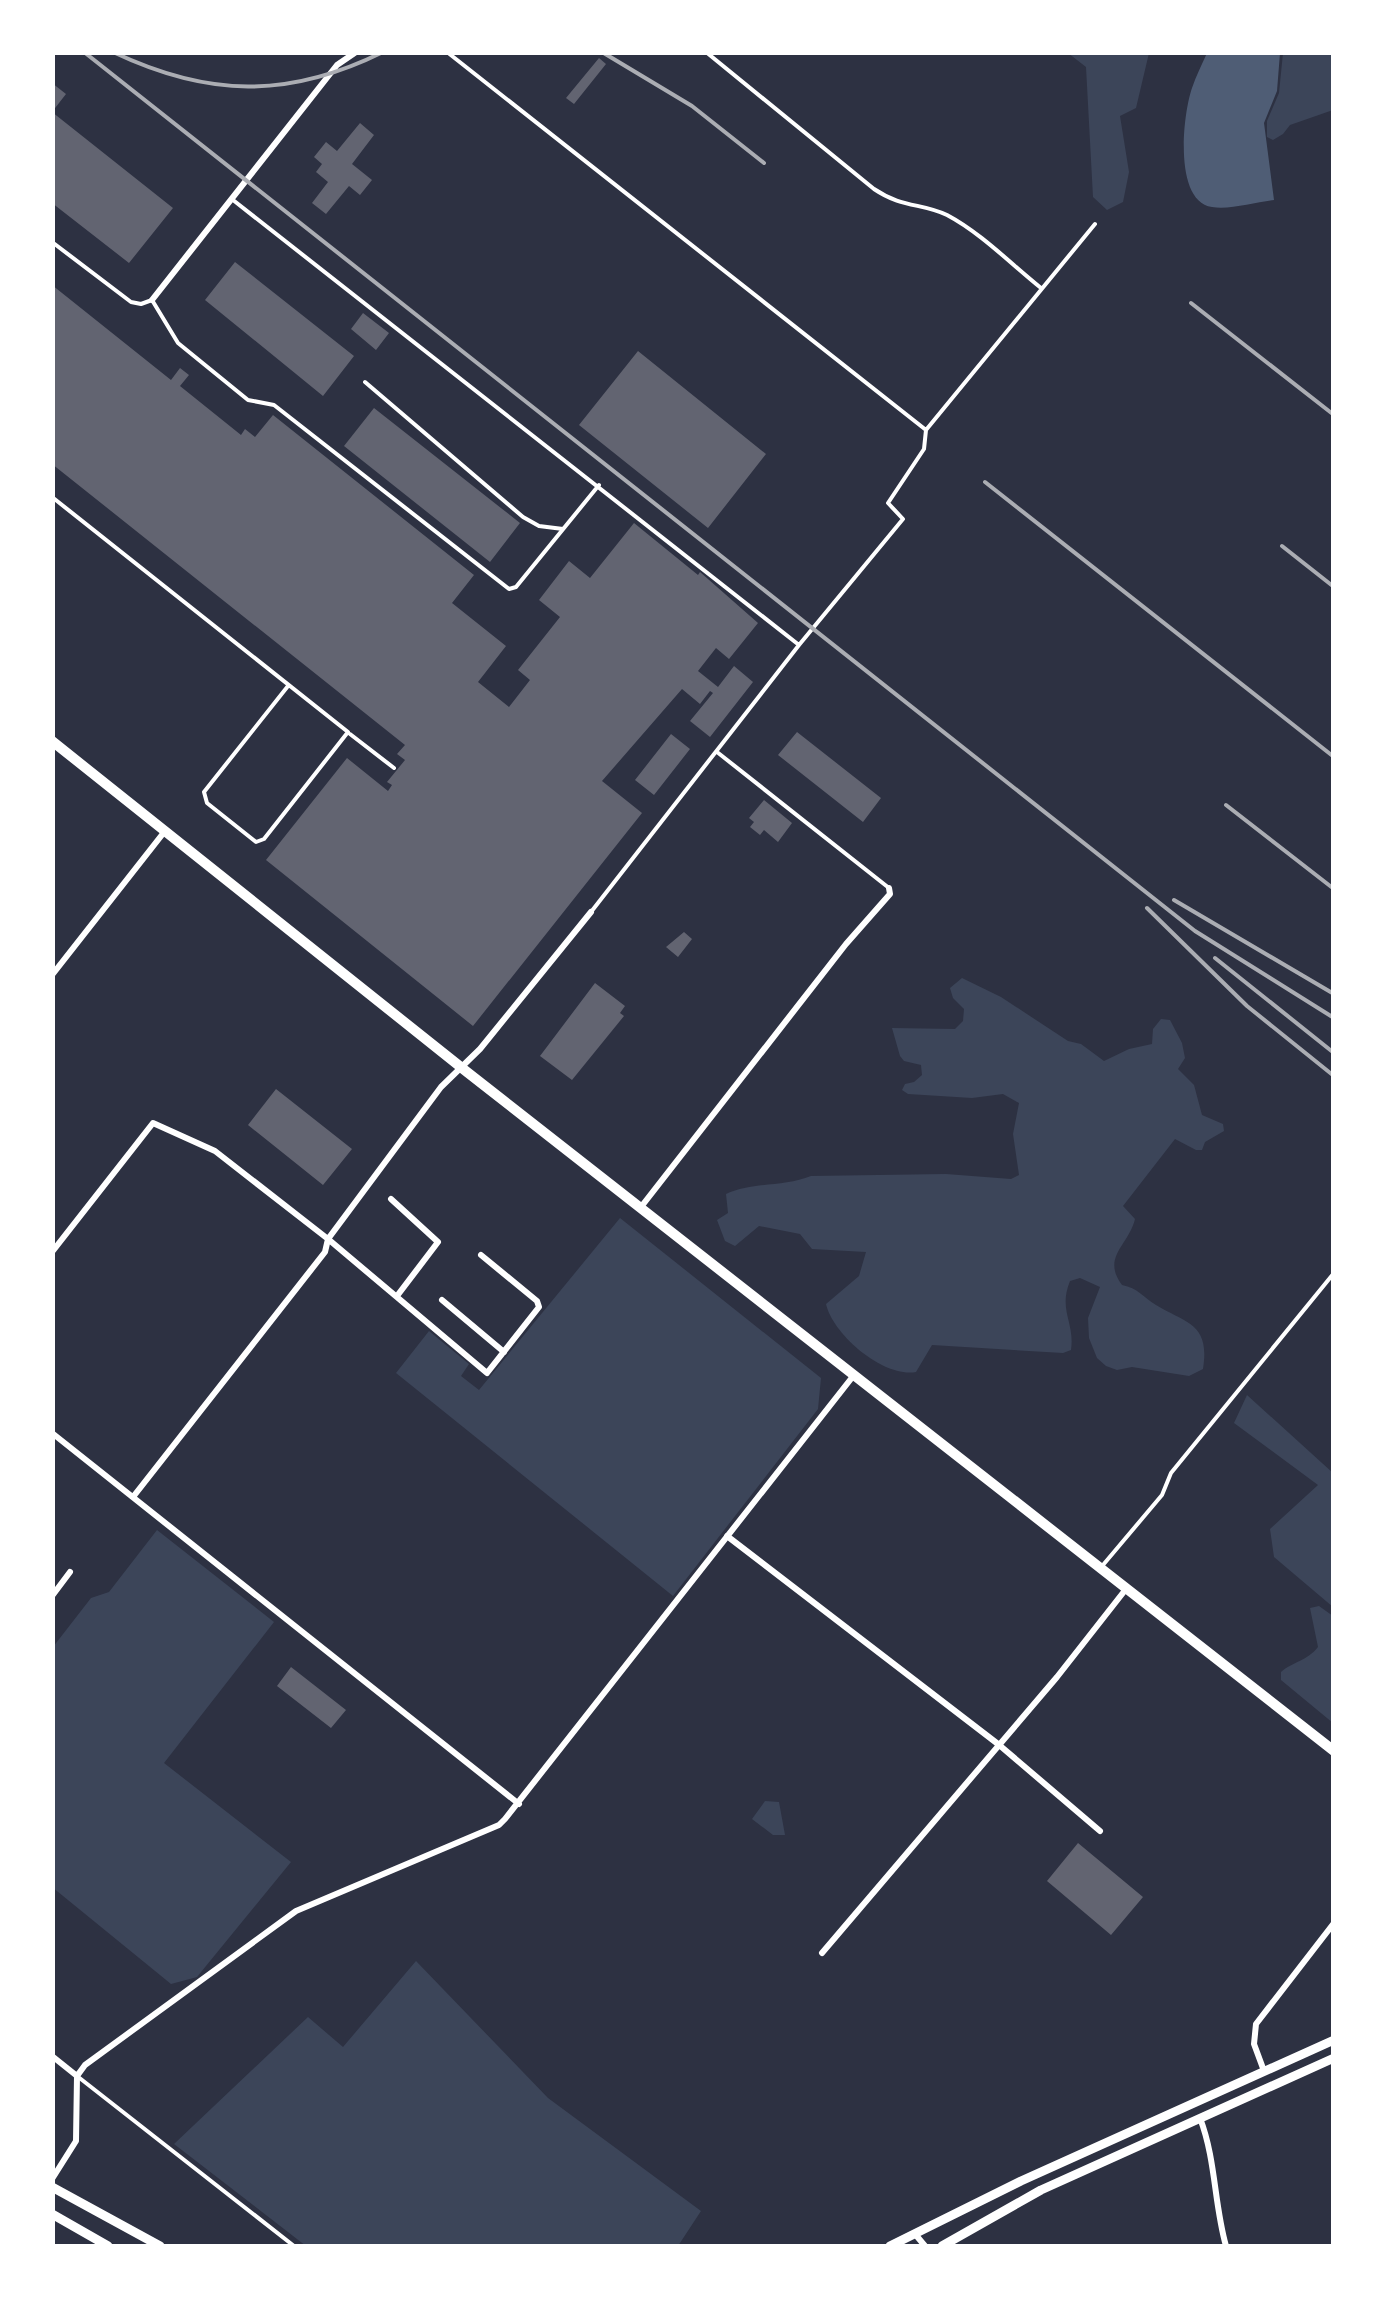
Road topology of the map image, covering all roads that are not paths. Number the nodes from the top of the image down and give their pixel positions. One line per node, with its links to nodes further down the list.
1 (356, 52): 4 (street)
2 (447, 52): 10 (lane)
3 (706, 52): 7 (lane)
4 (233, 199): 8 (street); 11 (lane)
5 (1094, 224): 7 (lane)
6 (52, 242): 8 (lane)
7 (1041, 288): 10 (lane)
8 (152, 300): 13 (lane)
9 (365, 382): 13 (lane)
10 (926, 430): 14 (lane)
11 (599, 485): 13 (lane); 14 (lane)
12 (52, 497): 15 (lane)
13 (563, 529)
14 (800, 645): 18 (lane)
15 (288, 686): 16 (lane); 16 (lane)
16 (348, 732): 19 (lane)
17 (52, 741): 20 (main road)
18 (716, 751): 21 (lane); 22 (lane)
19 (394, 768)
20 (166, 830): 23 (street); 24 (main road)
21 (890, 888): 26 (street)
22 (591, 912): 24 (street)
23 (52, 975)
24 (460, 1066): 26 (main road); 27 (street)
25 (391, 1199): 31 (street)
26 (640, 1208): 34 (main road)
27 (328, 1239): 28 (street); 31 (street); 36 (street)
28 (52, 1252)
29 (481, 1255): 33 (street)
30 (1334, 1272): 38 (lane)
31 (397, 1296): 33 (street)
32 (442, 1300): 33 (street)
33 (504, 1352)
34 (855, 1374): 37 (street); 38 (main road)
35 (52, 1433): 36 (street)
36 (133, 1497): 44 (street)
37 (727, 1536): 42 (street); 44 (street)
38 (1100, 1568): 40 (main road)
39 (70, 1572): 41 (street)
40 (1126, 1589): 42 (street); 43 (main road)
41 (52, 1596)
42 (998, 1744): 45 (street); 47 (street)
43 (1333, 1751)
44 (519, 1804): 52 (street)
45 (1100, 1831)
46 (1334, 1922): 51 (street)
47 (822, 1954)
48 (1334, 2040): 51 (main road)
49 (52, 2056): 52 (street)
50 (1334, 2058): 53 (main road)
51 (1264, 2072): 57 (main road)
52 (77, 2076): 54 (street); 60 (lane)
53 (1200, 2118): 64 (main road); 65 (street)
54 (52, 2180)
55 (52, 2187): 59 (main road)
56 (52, 2214): 58 (main road)
57 (915, 2234): 61 (main road); 62 (street); 63 (street)
58 (108, 2246)
59 (160, 2246)
60 (294, 2246)
61 (890, 2246)
62 (916, 2246)
63 (926, 2246)
64 (942, 2246)
65 (1226, 2246)

